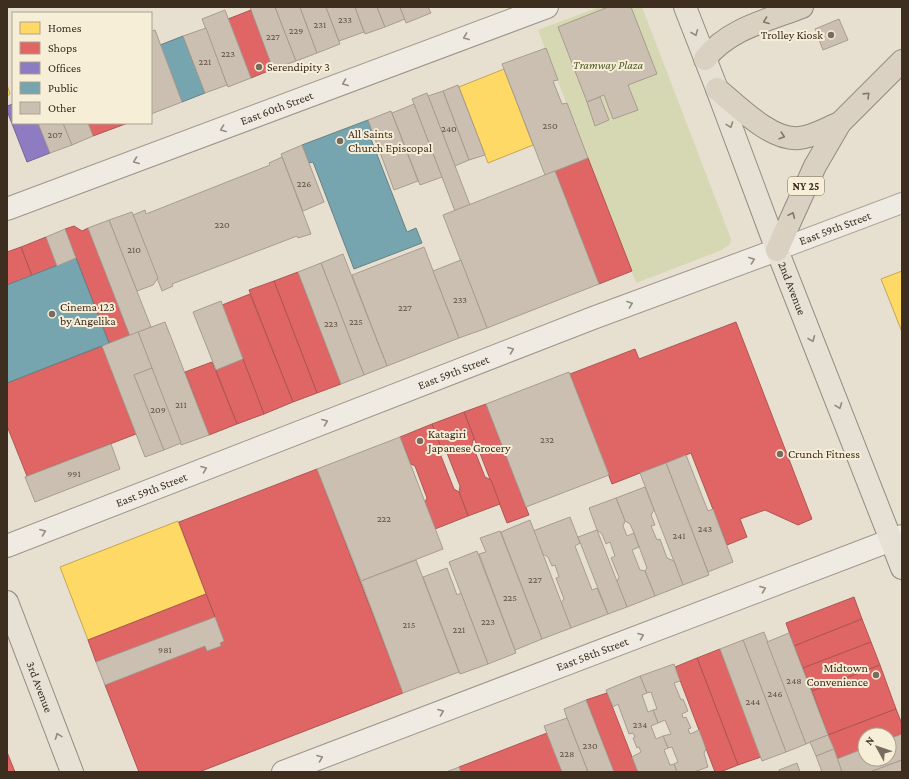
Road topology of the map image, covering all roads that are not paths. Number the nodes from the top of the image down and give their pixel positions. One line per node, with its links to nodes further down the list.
1 (547, 7): 9 (main road, East 60th Street, one-way to 9)
2 (685, 7): 4 (main road, 2nd Avenue, one-way to 4)
3 (802, 7): 4 (highway, one-way to 4)
4 (705, 59): 6 (main road, 2nd Avenue)
5 (902, 61): 7 (highway, NY 25, one-way to 5)
6 (717, 89): 7 (highway, NY 25, one-way to 7); 10 (main road, 2nd Avenue, one-way to 10)
7 (840, 123): 10 (highway, NY 25, one-way to 7)
8 (902, 203): 10 (street, East 59th Street)
9 (7, 209)
10 (777, 250): 11 (main road, 2nd Avenue, one-way to 11); 12 (main road, East 59th Street, one-way to 10)
11 (897, 538): 13 (main road, 2nd Avenue); 16 (main road, East 58th Street, one-way to 11)
12 (7, 546)
13 (902, 568)
14 (7, 602): 15 (main road, 3rd Avenue, one-way to 14)
15 (72, 772)
16 (283, 772)

